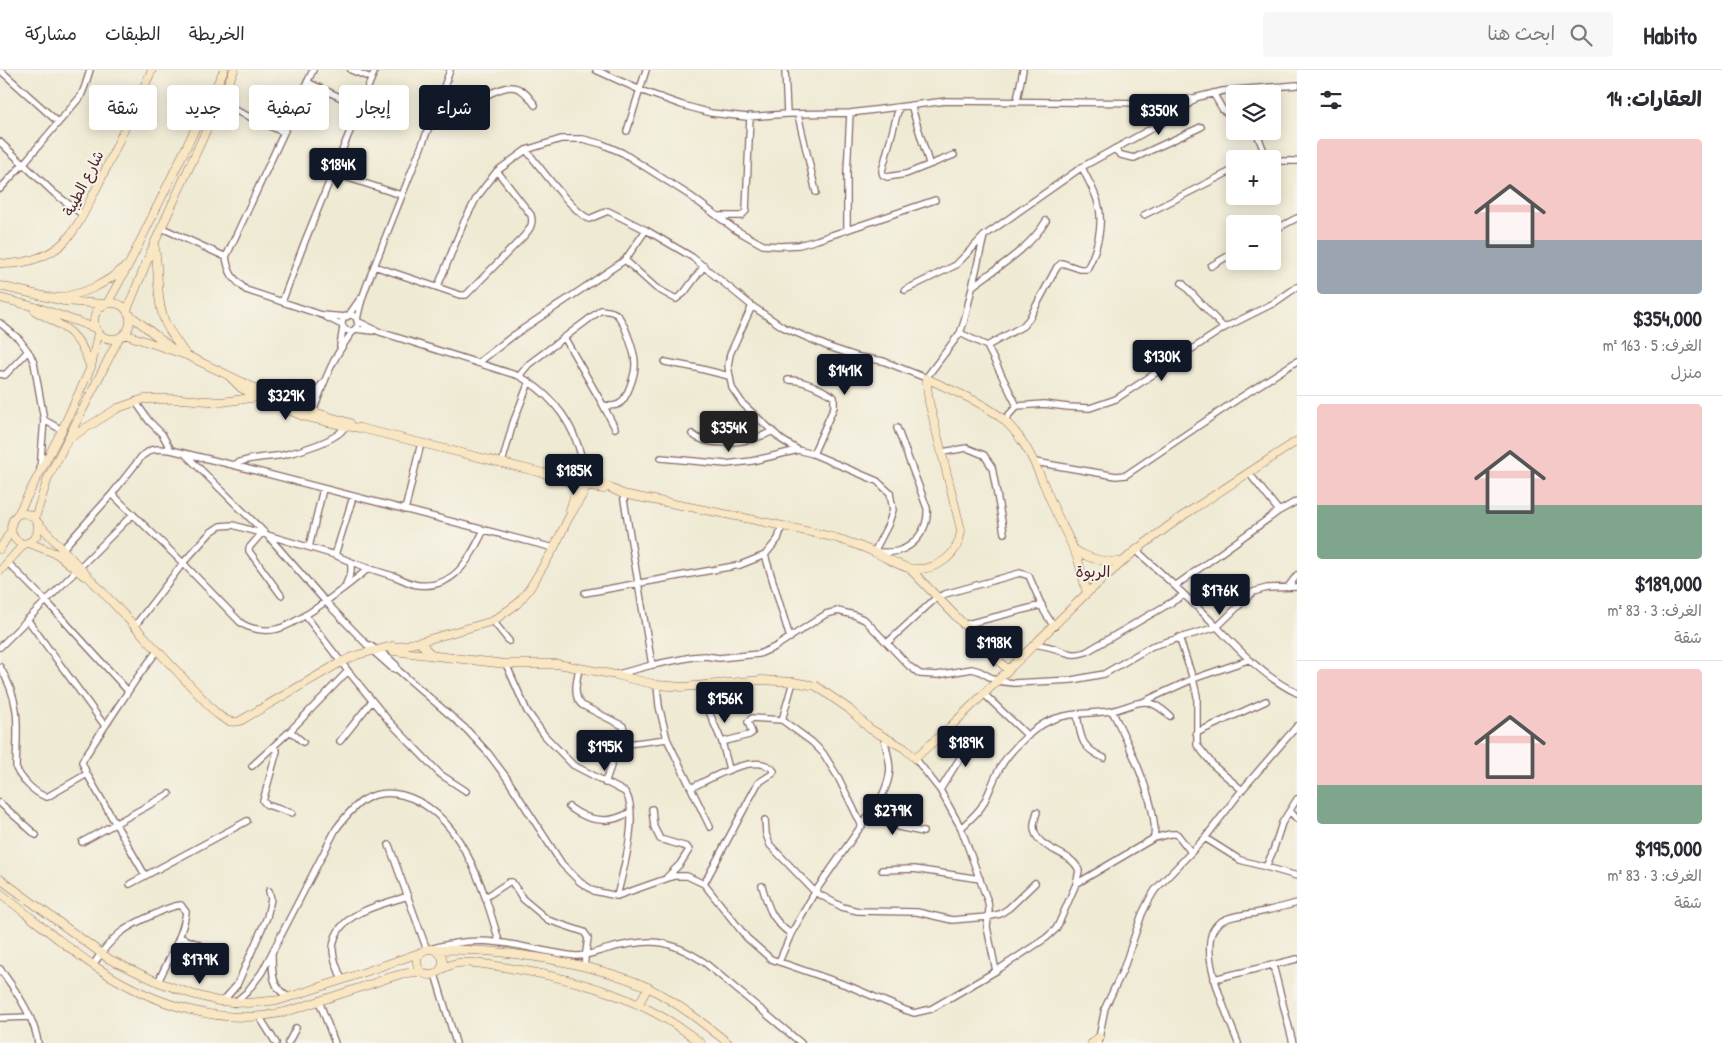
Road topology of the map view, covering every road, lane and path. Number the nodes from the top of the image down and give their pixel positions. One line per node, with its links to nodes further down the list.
1 (0, 70): 35 (street)
2 (90, 70): 35 (street)
3 (152, 70): 59 (street, شارع الطيبة)
4 (224, 70): 73 (street)
5 (234, 70): 16 (street)
6 (313, 70): 15 (street)
7 (351, 70): 14 (street)
8 (375, 70): 14 (street)
9 (450, 70): 18 (street)
10 (596, 70): 20 (street)
11 (646, 70): 20 (street)
12 (787, 70): 32 (street)
13 (1023, 70): 25 (street)
14 (371, 78): 17 (street)
15 (308, 82): 23 (street); 41 (street)
16 (227, 85)
17 (368, 85)
18 (445, 85)
19 (1297, 85): 22 (street)
20 (640, 90): 34 (street); 40 (street)
21 (490, 94): 26 (street)
22 (1213, 94): 24 (street); 30 (street)
23 (339, 96)
24 (1196, 98): 25 (street); 43 (street)
25 (1017, 100): 27 (street)
26 (535, 105)
27 (911, 105): 28 (street); 49 (street)
28 (899, 107): 31 (street); 49 (street)
29 (239, 112): 41 (street)
30 (1226, 112)
31 (850, 113): 33 (street); 67 (street)
32 (787, 114): 33 (street); 34 (street)
33 (798, 115): 56 (street)
34 (750, 116): 61 (street)
35 (58, 122): 48 (street)
36 (1201, 127): 43 (street)
37 (207, 130): 65 (street)
38 (350, 130): 53 (street)
39 (429, 130): 57 (street)
40 (627, 131)
41 (283, 132): 70 (street)
42 (0, 142): 48 (street)
43 (1114, 149): 50 (street)
44 (526, 150): 52 (street); 61 (street); 66 (street)
45 (954, 154): 49 (street)
46 (1281, 161): 47 (street)
47 (1296, 161): 51 (street)
48 (24, 163): 55 (street); 59 (street)
49 (930, 163)
50 (1082, 167): 68 (street); 104 (street)
51 (1297, 168)
52 (497, 171): 80 (street); 80 (street)
53 (333, 173): 57 (street); 87 (street)
54 (1226, 174): 60 (street)
55 (0, 189)
56 (816, 192)
57 (401, 195): 75 (street)
58 (936, 200): 67 (street)
59 (83, 215): 74 (street, شارع الطيبة)
60 (1144, 215)
61 (718, 216): 67 (street)
62 (1297, 218): 64 (street)
63 (1046, 221): 81 (street)
64 (1281, 226)
65 (162, 228): 69 (street); 70 (street)
66 (646, 230): 72 (street); 76 (street)
67 (847, 230)
68 (984, 236): 81 (street); 83 (street)
69 (154, 244): 91 (street); 108 (street)
70 (226, 257): 87 (street)
71 (1226, 257): 77 (street)
72 (625, 260): 76 (street); 111 (street)
73 (130, 262): 86 (street); 89 (street)
74 (0, 263)
75 (374, 266): 80 (street); 84 (street)
76 (704, 266): 90 (street)
77 (1211, 266)
78 (1182, 283): 97 (street)
79 (0, 286): 86 (street)
80 (438, 286)
81 (973, 286): 101 (street)
82 (1297, 288): 97 (street)
83 (905, 290)
84 (361, 297): 93 (street); 94 (street)
85 (0, 298): 88 (street)
86 (50, 298): 89 (street)
87 (282, 302): 92 (street)
88 (20, 303): 99 (street); 112 (street)
89 (106, 303): 91 (street); 99 (street)
90 (752, 306): 116 (street); 117 (street)
91 (128, 312): 102 (street); 107 (street)
92 (322, 314): 93 (street); 96 (street)
93 (346, 316): 94 (street); 96 (street)
94 (357, 321): 98 (street); 100 (street)
95 (0, 323): 106 (street)
96 (343, 327): 98 (street); 105 (street)
97 (1224, 328): 123 (street)
98 (355, 329): 100 (street); 105 (street)
99 (96, 331): 102 (street); 112 (street)
100 (380, 332): 111 (street)
101 (960, 333): 104 (street); 117 (street)
102 (122, 336): 107 (street); 134 (street)
103 (564, 337): 115 (street); 122 (street); 122 (street)
104 (987, 346): 123 (street)
105 (339, 348): 124 (street)
106 (28, 351): 113 (street); 125 (street)
107 (176, 352): 108 (street)
108 (186, 355): 114 (street)
109 (1297, 361): 143 (street)
110 (665, 362): 116 (street)
111 (478, 363): 115 (street)
112 (91, 367): 131 (street)
113 (0, 374)
114 (229, 376): 120 (street); 124 (street)
115 (518, 376): 119 (street)
116 (729, 376): 132 (street)
117 (926, 378): 126 (street); 139 (street)
118 (788, 380): 141 (street)
119 (529, 382): 144 (street); 148 (street)
120 (258, 397): 121 (street); 124 (street)
121 (135, 402): 134 (street); 137 (street)
122 (603, 405): 129 (street)
123 (1016, 406): 126 (street)
124 (308, 414): 127 (street); 128 (street)
125 (44, 420): 131 (street); 146 (street)
126 (1004, 420): 143 (street)
127 (345, 426): 128 (street); 145 (street)
128 (360, 428): 136 (street)
129 (615, 428)
130 (897, 428): 172 (street)
131 (62, 430): 146 (street)
132 (773, 431): 133 (street); 138 (street)
133 (692, 434)
134 (68, 439): 158 (street)
135 (1297, 441): 147 (street)
136 (421, 442): 144 (street); 154 (street)
137 (171, 450): 140 (street); 150 (street)
138 (798, 450): 141 (street); 142 (street)
139 (942, 452): 161 (street); 181 (street)
140 (184, 453): 145 (street); 164 (street)
141 (813, 454): 172 (street)
142 (661, 458)
143 (1035, 462): 169 (street)
144 (502, 463): 148 (street)
145 (233, 465): 149 (street)
146 (40, 472): 156 (street)
147 (1249, 473): 155 (street); 170 (street)
148 (583, 481): 151 (street); 167 (street)
149 (323, 489): 152 (street); 166 (street)
150 (112, 494): 157 (street); 171 (street)
151 (624, 494): 159 (street); 184 (street)
152 (353, 497): 154 (street); 174 (street)
153 (1297, 501): 155 (street)
154 (405, 510): 160 (street)
155 (1279, 511): 186 (street)
156 (18, 514): 158 (street); 162 (street)
157 (133, 514): 178 (street); 179 (street)
158 (36, 520): 165 (street); 171 (street)
159 (782, 526): 172 (street); 173 (street)
160 (484, 530): 167 (street); 180 (street)
161 (1004, 533)
162 (9, 534): 165 (street); 168 (street)
163 (261, 534): 164 (street); 178 (street); 191 (street)
164 (268, 536): 166 (street); 194 (street)
165 (26, 543): 171 (street); 175 (street)
166 (309, 547): 174 (street)
167 (554, 548): 199 (street)
168 (0, 549)
169 (1073, 549): 177 (street); 190 (street)
170 (1136, 550): 177 (street); 186 (street)
171 (60, 552): 179 (street)
172 (874, 552): 181 (street)
173 (765, 554): 184 (street); 204 (street)
174 (335, 555): 176 (street)
175 (8, 562): 182 (street); 195 (street)
176 (351, 562): 180 (street); 185 (street)
177 (1122, 562): 190 (street)
178 (183, 563): 197 (street); 201 (street)
179 (78, 569): 195 (street); 201 (street)
180 (368, 569): 185 (street)
181 (911, 570): 193 (street)
182 (0, 571)
183 (1297, 576): 187 (street)
184 (639, 584): 189 (street); 219 (street)
185 (346, 586): 194 (street)
186 (1175, 586): 192 (street)
187 (1288, 587): 188 (street); 203 (street)
188 (1297, 587)
189 (584, 593)
190 (1087, 593): 202 (street)
191 (281, 595)
192 (1184, 595): 203 (street); 209 (street)
193 (937, 597): 196 (street); 200 (street); 208 (street)
194 (325, 601): 197 (street); 212 (street)
195 (47, 602): 198 (street); 230 (street)
196 (1042, 605): 200 (street); 202 (street)
197 (305, 615): 217 (street)
198 (27, 619): 210 (street); 240 (street)
199 (493, 621): 206 (street); 207 (street)
200 (963, 625): 222 (street)
201 (134, 627): 213 (street)
202 (1054, 627): 209 (street)
203 (1217, 627): 205 (street); 216 (street)
204 (790, 638): 208 (street); 219 (street)
205 (1179, 638): 225 (street); 226 (street)
206 (509, 641)
207 (417, 643): 211 (street); 214 (street); 215 (street)
208 (887, 643): 226 (street)
209 (1036, 644): 222 (street)
210 (0, 647)
211 (396, 649): 212 (street); 214 (street)
212 (376, 650): 217 (street); 303 (street)
213 (158, 651): 217 (street); 230 (street)
214 (420, 655): 215 (street)
215 (433, 656): 218 (street)
216 (1248, 660): 225 (street); 231 (street)
217 (341, 662): 223 (street)
218 (506, 664): 221 (street); 258 (street)
219 (652, 665): 224 (street)
220 (0, 667): 257 (street)
221 (579, 668): 224 (street); 251 (street)
222 (1008, 670): 226 (street)
223 (348, 671): 233 (street); 242 (street)
224 (616, 675): 228 (street)
225 (1193, 679): 234 (street); 243 (street)
226 (997, 681): 232 (street)
227 (793, 682): 229 (street); 239 (street); 246 (street)
228 (657, 685): 229 (street); 247 (street)
229 (698, 686): 250 (street)
230 (128, 691): 240 (street)
231 (1297, 693)
232 (984, 694): 245 (street); 253 (street)
233 (372, 701): 248 (street); 262 (street)
234 (1144, 701): 236 (street); 238 (street)
235 (1266, 701): 243 (street)
236 (1112, 711): 237 (street); 282 (street)
237 (1077, 714): 245 (street); 254 (street)
238 (1170, 716)
239 (782, 720): 250 (street); 277 (street)
240 (105, 726): 257 (street)
241 (1297, 726): 261 (street)
242 (290, 731): 249 (street); 252 (street)
243 (1196, 733): 261 (street)
244 (975, 734): 260 (street)
245 (1028, 736): 279 (street)
246 (884, 738): 253 (street); 272 (street)
247 (667, 739): 251 (street); 259 (street)
248 (340, 741)
249 (303, 742)
250 (722, 742): 256 (street)
251 (619, 745): 258 (street)
252 (273, 747): 255 (street); 271 (street)
253 (916, 758): 260 (street)
254 (1104, 758)
255 (252, 766)
256 (729, 769): 259 (street); 296 (street)
257 (87, 774): 276 (street)
258 (606, 783): 269 (street)
259 (691, 788): 278 (street)
260 (940, 790): 279 (street)
261 (1242, 790): 283 (street)
262 (466, 791)
263 (169, 794): 276 (street)
264 (1297, 799): 268 (street)
265 (0, 803): 281 (street)
266 (569, 807): 269 (street)
267 (652, 808): 291 (street)
268 (1290, 811): 273 (street); 287 (street)
269 (630, 812): 303 (street)
270 (1038, 812): 297 (street)
271 (292, 813)
272 (869, 816): 277 (street); 280 (street)
273 (1297, 819)
274 (765, 820): 300 (street)
275 (247, 821): 289 (street)
276 (115, 824): 284 (street); 289 (street)
277 (862, 826): 300 (street)
278 (710, 827)
279 (961, 828): 293 (street)
280 (923, 832)
281 (36, 835)
282 (1154, 838): 286 (street); 297 (street)
283 (1206, 838): 286 (street); 287 (street)
284 (82, 842)
285 (389, 845): 302 (street)
286 (1191, 852): 339 (street)
287 (1266, 867): 290 (street)
288 (882, 870): 293 (street)
289 (145, 875): 295 (street)
290 (1297, 876)
291 (666, 878): 296 (street); 303 (street)
292 (0, 879): 313 (street)
293 (980, 879): 306 (street)
294 (1035, 883): 306 (street)
295 (130, 884)
296 (704, 884): 316 (street)
297 (1076, 884): 321 (street)
298 (762, 886): 307 (street)
299 (269, 891): 325 (street)
300 (815, 892): 306 (street); 307 (street)
301 (0, 893): 317 (street)
302 (408, 896): 311 (street); 326 (street)
303 (617, 896)
304 (486, 897): 309 (street); 312 (street); 314 (street)
305 (1297, 903): 324 (street)
306 (988, 917): 321 (street)
307 (791, 934): 316 (street)
308 (179, 937): 310 (street); 313 (street); 327 (street)
309 (499, 941): 311 (street); 314 (street)
310 (198, 944)
311 (429, 950): 319 (street); 322 (street); 323 (street); 326 (street)
312 (272, 953): 328 (street); 330 (street)
313 (100, 954): 317 (street); 327 (street)
314 (586, 956): 319 (street); 347 (street)
315 (1297, 959): 318 (street)
316 (779, 962): 321 (street)
317 (93, 965): 335 (street)
318 (1273, 965): 324 (street); 350 (street)
319 (584, 966): 329 (street)
320 (0, 969): 336 (street)
321 (996, 971)
322 (422, 972): 323 (street); 331 (street)
323 (438, 972): 334 (street); 344 (street)
324 (1214, 979): 349 (street)
325 (240, 980): 328 (street); 332 (street)
326 (342, 980): 330 (street)
327 (158, 982): 332 (street)
328 (254, 984): 333 (street)
329 (648, 987): 334 (street); 346 (street)
330 (290, 997): 333 (street)
331 (320, 1001): 335 (street); 343 (street)
332 (223, 1002): 333 (street)
333 (234, 1003)
334 (639, 1004): 345 (street)
335 (259, 1016): 341 (street)
336 (30, 1017): 337 (street); 340 (street)
337 (0, 1018)
338 (296, 1028): 342 (street)
339 (1098, 1041): 348 (street)
340 (38, 1043)
341 (276, 1043)
342 (288, 1043)
343 (335, 1043)
344 (456, 1043)
345 (701, 1043)
346 (728, 1043)
347 (801, 1043)
348 (1092, 1043)
349 (1238, 1043)
350 (1293, 1043)

